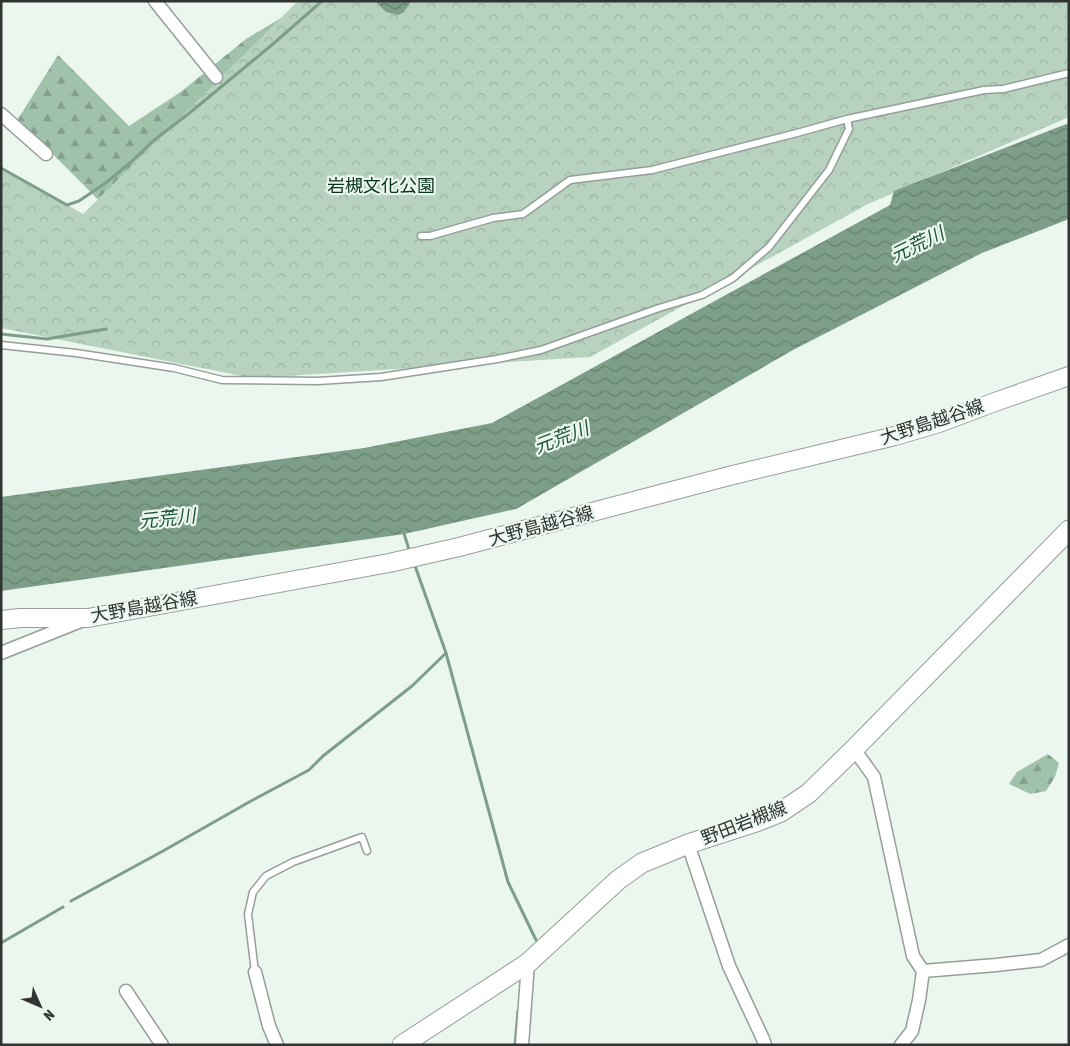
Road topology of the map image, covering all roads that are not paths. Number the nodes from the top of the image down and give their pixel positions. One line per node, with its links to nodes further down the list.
1 (155, 1): 3 (street)
2 (1069, 73): 5 (lane)
3 (216, 77)
4 (1, 114): 6 (street)
5 (847, 119): 7 (lane); 8 (lane)
6 (46, 154)
7 (421, 236)
8 (1, 344)
9 (1069, 376): 11 (main road, 大野島越谷線)
10 (1069, 530): 14 (main road, 野田岩槻線)
11 (88, 618): 12 (main road, 大野島越谷線); 13 (street)
12 (1, 620)
13 (1, 653)
14 (854, 749): 15 (main road, 野田岩槻線); 19 (street)
15 (688, 844): 18 (main road, 野田岩槻線); 26 (street)
16 (367, 852): 20 (lane)
17 (1069, 945): 19 (street)
18 (528, 963): 24 (main road, 野田岩槻線); 25 (street)
19 (923, 970): 27 (street)
20 (255, 972): 23 (street)
21 (126, 991): 22 (street)
22 (162, 1045)
23 (277, 1045)
24 (402, 1045)
25 (522, 1045)
26 (765, 1045)
27 (901, 1045)

